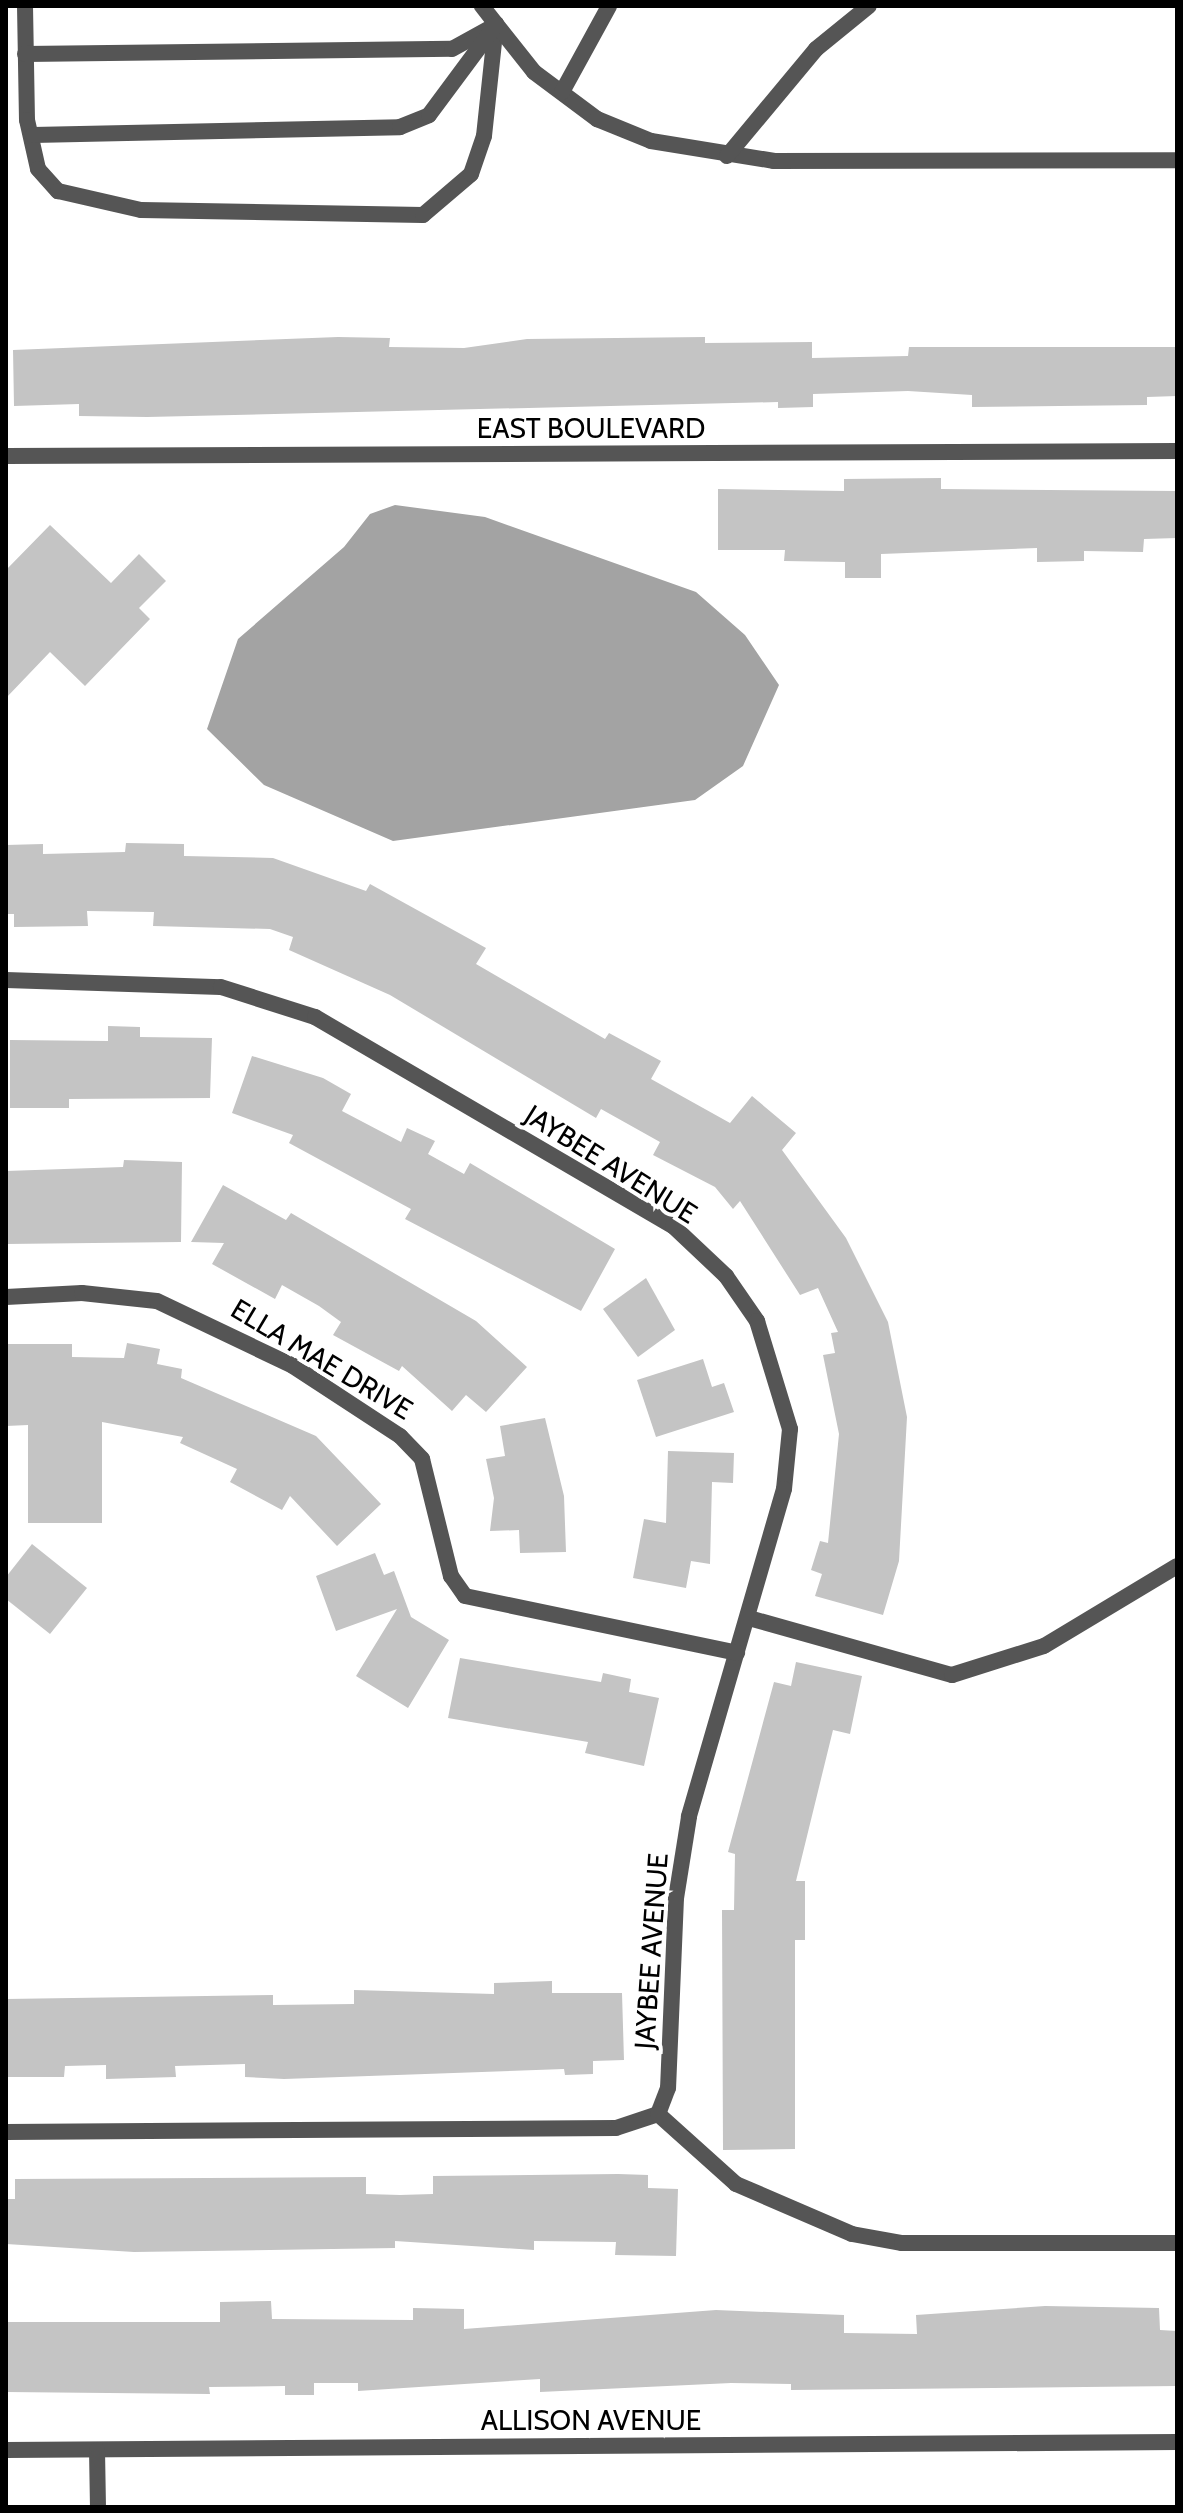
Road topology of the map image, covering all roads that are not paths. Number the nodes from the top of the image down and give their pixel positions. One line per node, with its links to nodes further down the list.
1 (25, 6): 6 (street)
2 (482, 6): 5 (street)
3 (609, 6): 7 (street)
4 (869, 6): 9 (street)
5 (496, 24): 6 (street); 7 (street); 8 (street); 8 (street)
6 (25, 54): 8 (street)
7 (562, 92): 9 (street)
8 (33, 135)
9 (727, 156): 10 (street)
10 (1177, 160)
11 (1177, 451): 12 (street, EAST BOULEVARD)
12 (6, 456)
13 (6, 980): 16 (street, JAYBEE AVENUE)
14 (6, 1297): 17 (street, ELLA MAE DRIVE)
15 (1177, 1566): 16 (street)
16 (749, 1618): 17 (street, JAYBEE AVENUE)
17 (737, 1653): 18 (street, JAYBEE AVENUE)
18 (658, 2114): 19 (street); 20 (street)
19 (6, 2132)
20 (1177, 2243)
21 (1177, 2442): 23 (street, ALLISON AVENUE)
22 (6, 2450): 23 (street, ALLISON AVENUE)
23 (97, 2450): 24 (street)
24 (98, 2507)

